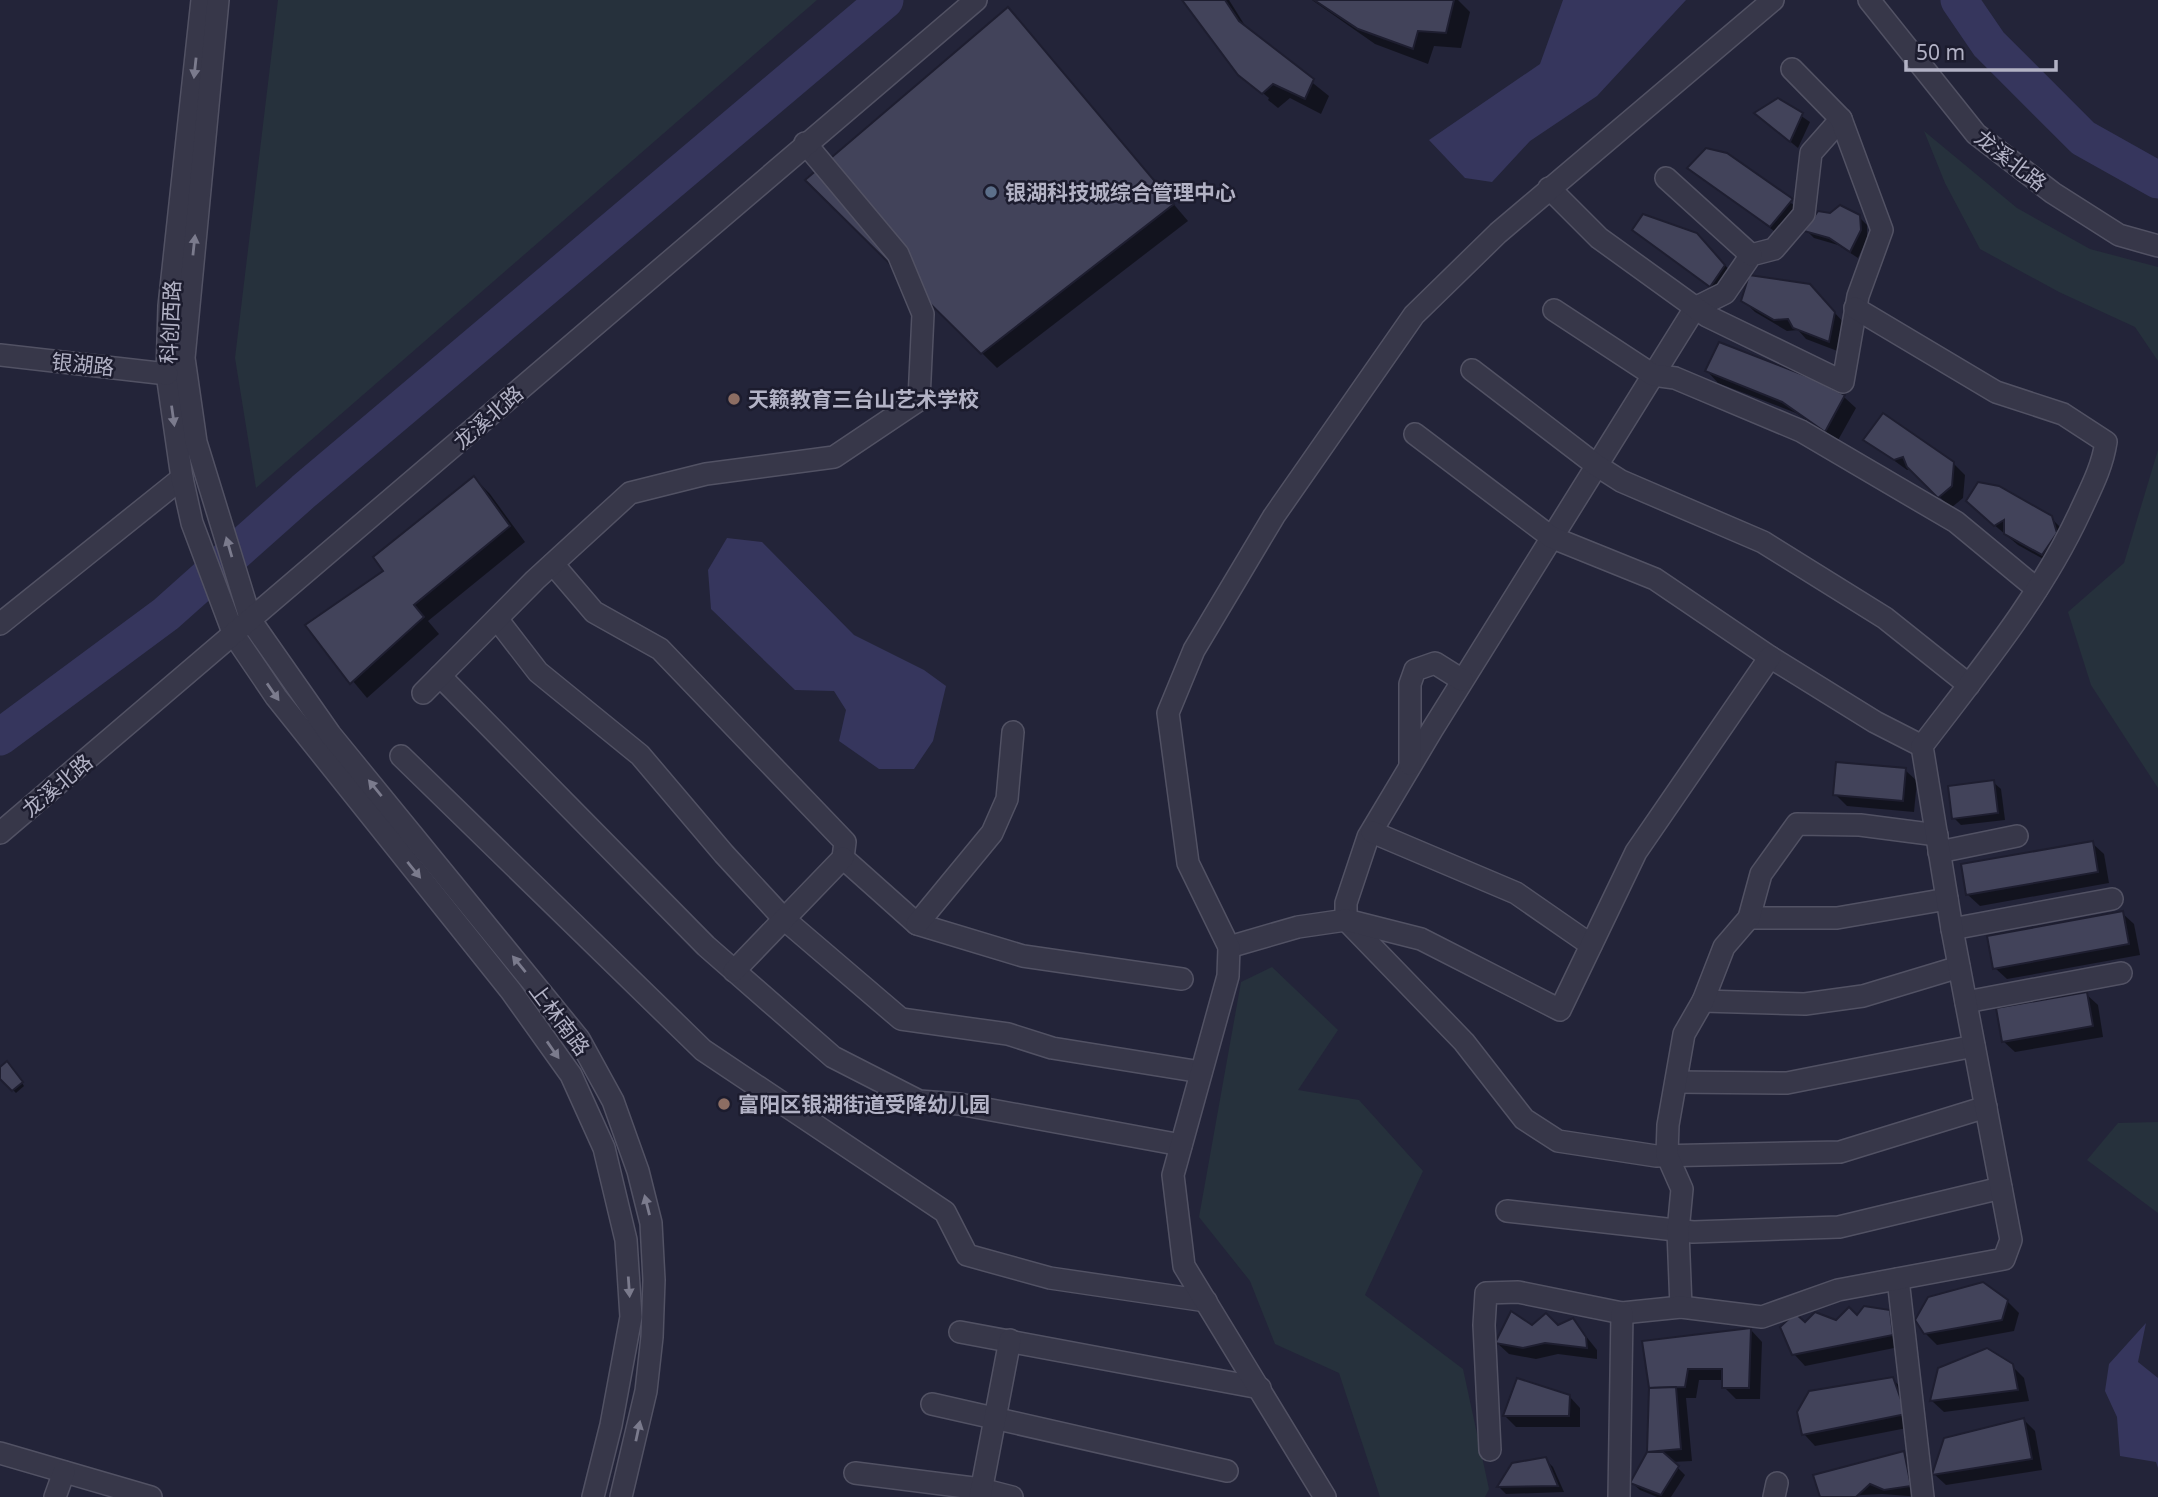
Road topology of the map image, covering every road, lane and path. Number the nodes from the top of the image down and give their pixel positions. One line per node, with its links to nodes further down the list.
1 (202, 0): 18 (street, 科创西路, one-way to 18)
2 (218, 0): 27 (street, 科创西路, one-way to 2)
3 (976, 0): 8 (street, 龙溪北路)
4 (1773, 0): 10 (street)
5 (1869, 0): 11 (street, 龙溪北路)
6 (1793, 69): 7 (street)
7 (1841, 119): 12 (street); 14 (street)
8 (805, 143): 24 (street); 27 (street, 龙溪北路)
9 (1666, 178): 12 (street)
10 (1549, 188): 13 (street); 52 (street)
11 (2158, 246)
12 (1751, 255): 13 (street)
13 (1695, 308): 14 (street); 19 (street)
14 (1855, 308): 25 (street)
15 (1555, 310): 19 (street)
16 (0, 355): 18 (street, 银湖路)
17 (1472, 370): 21 (street)
18 (167, 373): 22 (street, 科创西路, one-way to 22)
19 (1653, 375): 21 (street); 25 (street)
20 (1415, 434): 23 (street)
21 (1596, 465): 23 (street); 33 (street)
22 (182, 478): 28 (street); 29 (street, 科创西路)
23 (1551, 537): 30 (street); 32 (street)
24 (553, 564): 26 (street); 43 (street)
25 (2038, 589): 33 (street)
26 (497, 619): 31 (street); 47 (street)
27 (251, 621): 29 (street, 龙溪北路); 86 (street, 上林南路, one-way to 27)
28 (0, 624)
29 (234, 635): 39 (street, 龙溪北路); 85 (street, 上林南路, one-way to 85)
30 (1770, 657): 36 (street); 51 (street)
31 (440, 676): 34 (street); 54 (street)
32 (1462, 680): 38 (street); 38 (street)
33 (1969, 685): 36 (street)
34 (423, 693)
35 (1013, 732): 49 (street)
36 (1922, 746): 42 (street)
37 (401, 756): 69 (street)
38 (1410, 767): 40 (street)
39 (3, 824)
40 (1372, 832): 48 (street); 51 (street)
41 (2017, 836): 42 (street)
42 (1938, 844): 44 (street); 46 (street)
43 (844, 858): 47 (street); 49 (street)
44 (1947, 899): 46 (street); 50 (street)
45 (2112, 899): 50 (street)
46 (1749, 918): 57 (street)
47 (784, 919): 54 (street); 60 (street)
48 (1346, 920): 51 (street); 52 (street); 64 (street)
49 (917, 924): 56 (street)
50 (1952, 929): 53 (street)
51 (1591, 945)
52 (1229, 947): 60 (street)
53 (1959, 967): 57 (street); 58 (street)
54 (734, 971): 63 (street)
55 (2121, 973): 58 (street)
56 (1182, 979)
57 (1703, 1002): 61 (street)
58 (1966, 1002): 59 (street)
59 (1974, 1046): 61 (street); 62 (street)
60 (1201, 1072): 63 (street)
61 (1676, 1082): 64 (street)
62 (1986, 1107): 64 (street); 65 (street)
63 (1181, 1144): 69 (street)
64 (1667, 1155): 67 (street)
65 (2001, 1188): 67 (street); 68 (street)
66 (1507, 1211): 67 (street)
67 (1678, 1231): 70 (street)
68 (1898, 1279): 70 (street); 90 (street)
69 (1206, 1301): 74 (street)
70 (1681, 1307): 71 (street)
71 (1622, 1313): 77 (street); 89 (street)
72 (960, 1332): 73 (street)
73 (1010, 1340): 74 (street); 76 (street)
74 (1260, 1388): 88 (street)
75 (932, 1405): 76 (street)
76 (995, 1418): 79 (street); 82 (street)
77 (1490, 1450)
78 (0, 1453): 80 (street)
79 (1227, 1471)
80 (64, 1472): 83 (street); 84 (street)
81 (855, 1473): 82 (street)
82 (980, 1493): 87 (street)
83 (55, 1497)
84 (151, 1497)
85 (593, 1497)
86 (621, 1497)
87 (1012, 1497)
88 (1325, 1497)
89 (1619, 1497)
90 (1923, 1497)

